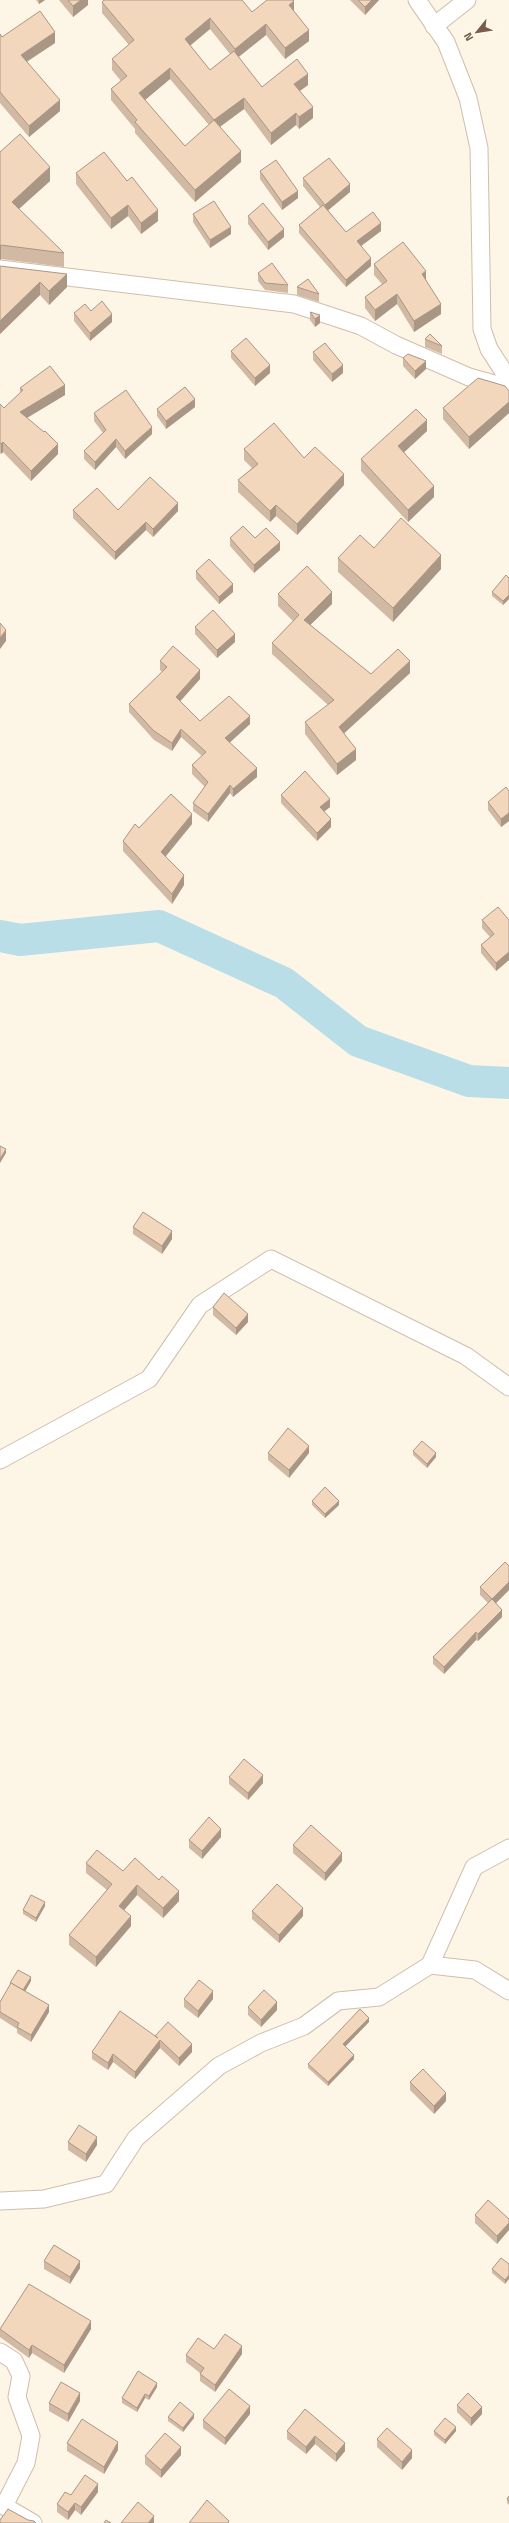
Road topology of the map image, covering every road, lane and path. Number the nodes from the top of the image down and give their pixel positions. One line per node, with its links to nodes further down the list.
1 (417, 0): 3 (street)
2 (467, 0): 3 (street)
3 (434, 26): 5 (street)
4 (0, 269): 6 (street)
5 (509, 380)
6 (509, 388)
7 (509, 1387): 8 (street)
8 (0, 1460)
9 (509, 1848): 10 (street)
10 (430, 1965): 11 (street); 12 (street)
11 (509, 1991)
12 (0, 2201)
13 (0, 2352): 14 (street)
14 (33, 2523)

